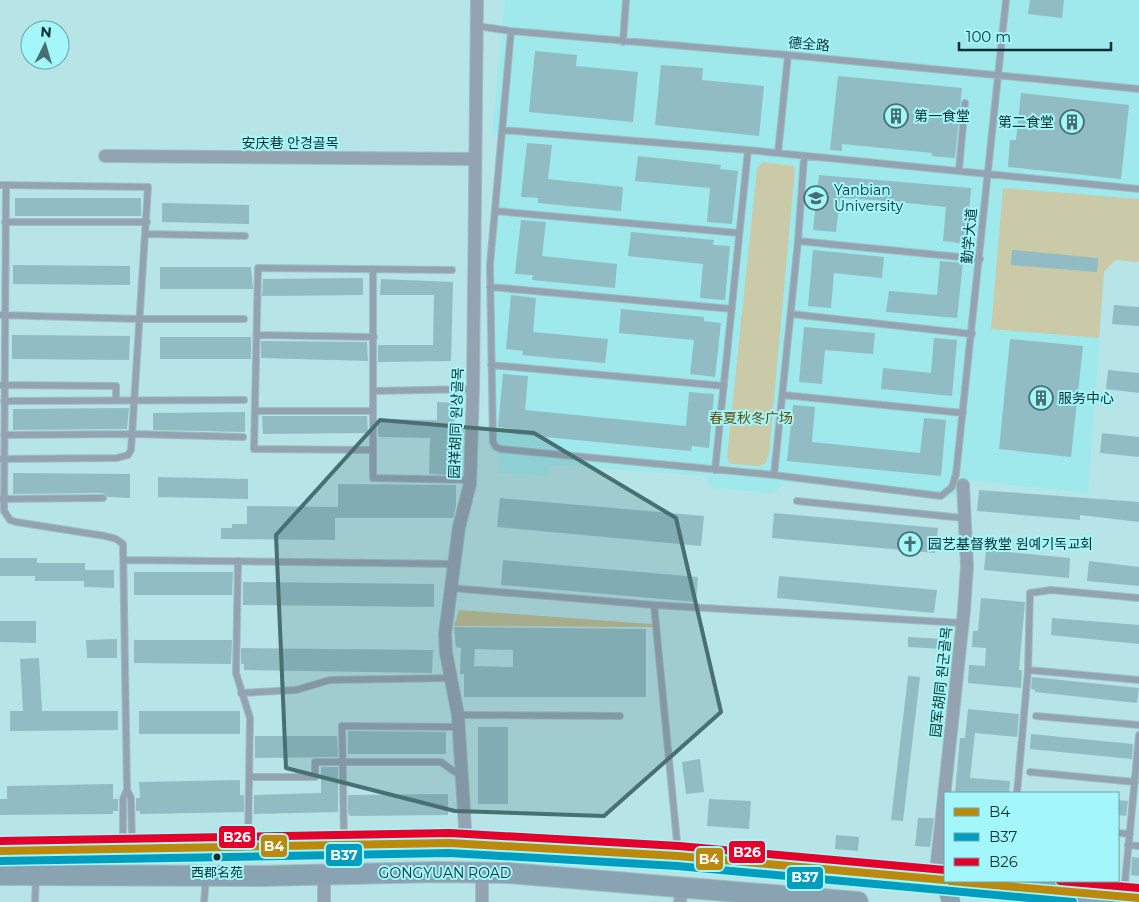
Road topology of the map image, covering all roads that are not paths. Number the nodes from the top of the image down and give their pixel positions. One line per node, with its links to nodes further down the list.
1 (477, 0): 4 (street, 园祥胡同 원상골목)
2 (626, 0): 6 (lane)
3 (1006, 0): 8 (lane, 勤学大道)
4 (477, 26): 5 (lane, 德全路); 16 (street, 园祥胡同 원상골목)
5 (511, 31): 6 (lane, 德全路); 11 (lane)
6 (623, 42): 7 (lane, 德全路)
7 (788, 55): 8 (lane, 德全路); 13 (lane)
8 (999, 75): 9 (lane, 德全路); 18 (lane, 勤学大道)
9 (1139, 89)
10 (965, 103): 17 (lane)
11 (502, 130): 12 (lane); 21 (lane)
12 (748, 150): 13 (lane); 24 (lane)
13 (778, 153): 15 (lane)
14 (104, 156): 16 (street, 安庆巷 안경골목)
15 (804, 157): 17 (lane); 27 (lane)
16 (476, 159): 44 (street, 园祥胡同 원상골목)
17 (959, 170): 18 (lane)
18 (987, 174): 20 (lane); 29 (lane, 勤学大道)
19 (3, 185): 22 (lane); 23 (lane)
20 (1139, 189)
21 (495, 211): 24 (lane); 32 (lane)
22 (5, 222): 23 (lane); 28 (lane)
23 (147, 222): 25 (lane)
24 (739, 233): 33 (lane)
25 (146, 234): 26 (lane); 37 (lane)
26 (245, 236)
27 (798, 241): 29 (lane); 34 (lane)
28 (3, 245): 35 (lane)
29 (980, 259): 38 (lane, 勤学大道)
30 (373, 269): 31 (lane); 39 (lane); 40 (lane)
31 (452, 270)
32 (490, 287): 33 (lane); 41 (lane)
33 (732, 308): 43 (lane)
34 (791, 314): 38 (lane); 46 (lane)
35 (2, 315): 37 (lane); 42 (lane)
36 (244, 318): 37 (lane)
37 (139, 319): 48 (lane)
38 (972, 334): 53 (lane, 勤学大道)
39 (256, 335): 40 (lane); 51 (lane)
40 (374, 337): 45 (lane)
41 (492, 364): 43 (lane); 59 (lane)
42 (2, 385): 47 (lane); 50 (lane)
43 (724, 386): 59 (lane)
44 (473, 389): 45 (lane); 62 (street, 园祥胡同 원상골목)
45 (374, 392): 52 (lane)
46 (783, 395): 53 (lane); 60 (lane)
47 (116, 400): 48 (lane); 50 (lane)
48 (134, 400): 49 (lane); 54 (lane)
49 (244, 400)
50 (4, 401): 55 (lane)
51 (255, 411): 52 (lane); 57 (lane)
52 (373, 411): 57 (lane)
53 (963, 413): 61 (lane, 勤学大道)
54 (132, 434): 55 (lane); 56 (lane); 58 (lane)
55 (4, 435): 58 (lane)
56 (244, 437)
57 (373, 450): 62 (lane)
58 (2, 459): 64 (lane)
59 (715, 470): 60 (lane)
60 (774, 475): 61 (lane)
61 (959, 479): 66 (street, 园军胡同 원군골목)
62 (470, 480): 69 (street, 园祥胡同 원상골목)
63 (103, 498): 64 (lane)
64 (2, 499): 67 (lane)
65 (797, 501): 66 (lane)
66 (963, 518): 73 (street, 园军胡同 원군골목)
67 (125, 560): 68 (lane); 98 (lane)
68 (238, 561): 69 (lane); 77 (lane)
69 (454, 564): 70 (street, 园祥胡同 원상골목)
70 (451, 588): 72 (lane); 75 (street, 园祥胡同 원상골목)
71 (1139, 598): 74 (lane)
72 (654, 605): 73 (lane); 100 (lane)
73 (962, 623): 88 (street, 园军胡同 원군골목)
74 (1028, 670): 76 (lane); 89 (lane)
75 (451, 678): 77 (lane); 80 (street, 园祥胡同 원상골목)
76 (1139, 680)
77 (241, 693): 86 (lane)
78 (620, 716): 80 (lane)
79 (1036, 716): 81 (lane)
80 (459, 721): 83 (lane); 85 (street, 园祥胡同 원상골목)
81 (1139, 725)
82 (1139, 735): 87 (lane)
83 (343, 762): 85 (lane); 86 (lane); 94 (lane)
84 (1030, 772): 87 (lane)
85 (462, 773): 93 (street, 园祥胡同 원상골목)
86 (249, 777): 97 (lane)
87 (1134, 782): 92 (lane)
88 (945, 792)
89 (1017, 792)
90 (944, 802): 106 (street, 园军胡同 원군골목)
91 (1119, 833): 92 (lane)
92 (1130, 834): 95 (lane)
93 (466, 844): 94 (main road, GONGYUAN ROAD); 100 (main road, GONGYUAN ROAD)
94 (344, 845): 97 (main road, GONGYUAN ROAD)
95 (1128, 845): 96 (lane); 114 (lane)
96 (1139, 846)
97 (248, 847): 98 (main road, GONGYUAN ROAD)
98 (128, 849): 99 (main road, GONGYUAN ROAD)
99 (0, 851)
100 (678, 856): 107 (main road, GONGYUAN ROAD)
101 (482, 873): 104 (main road, GONGYUAN ROAD); 112 (main road, GONGYUAN ROAD); 118 (street)
102 (0, 875): 103 (main road, GONGYUAN ROAD)
103 (36, 875): 105 (main road, GONGYUAN ROAD); 115 (lane)
104 (324, 875): 105 (main road, GONGYUAN ROAD); 117 (street)
105 (206, 876): 116 (lane)
106 (944, 878)
107 (944, 881)
108 (945, 882): 120 (street)
109 (945, 882): 121 (street)
110 (966, 882): 111 (main road, GONGYUAN ROAD)
111 (1008, 884): 114 (main road, GONGYUAN ROAD)
112 (681, 894): 113 (main road, GONGYUAN ROAD)
113 (745, 897): 119 (main road, GONGYUAN ROAD)
114 (1131, 898)
115 (35, 902)
116 (204, 902)
117 (324, 902)
118 (482, 902)
119 (858, 902)
120 (942, 902)
121 (952, 902)

